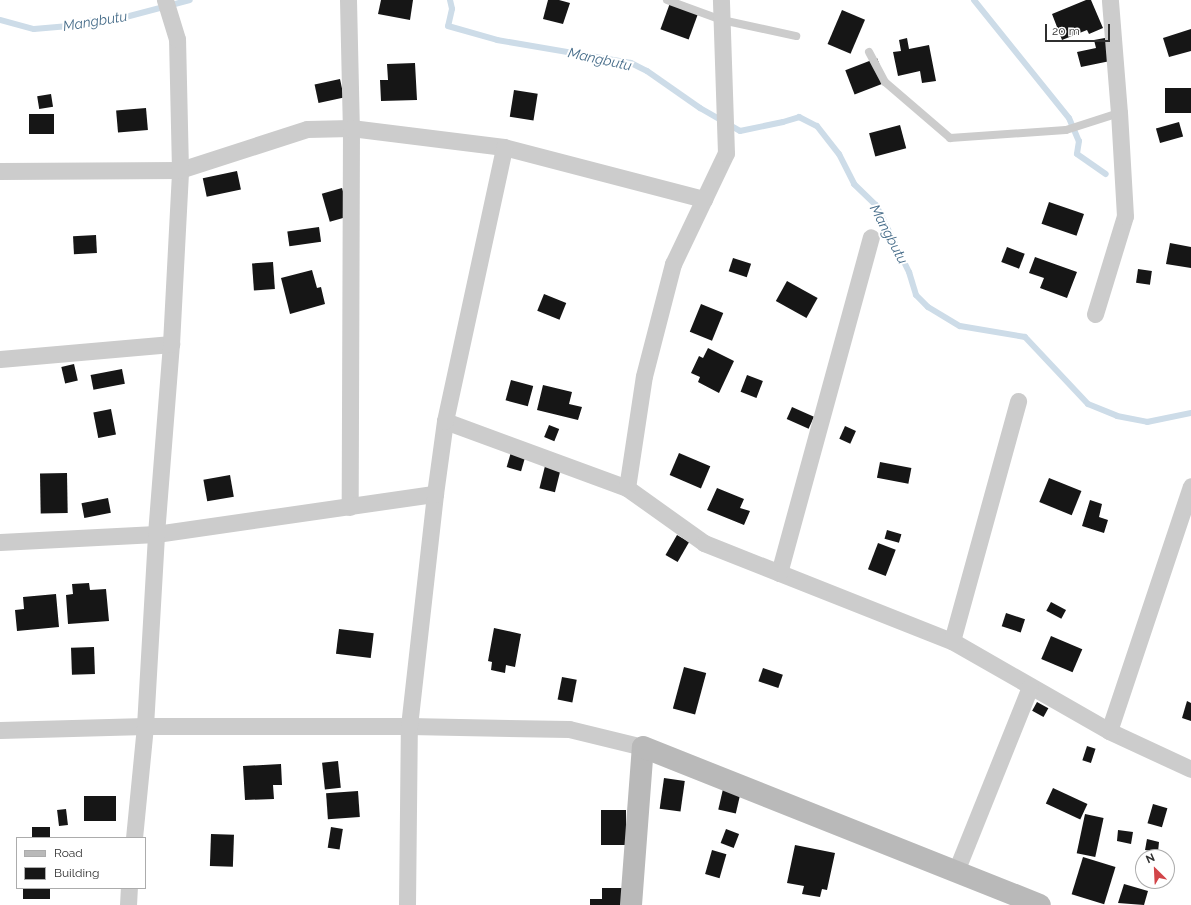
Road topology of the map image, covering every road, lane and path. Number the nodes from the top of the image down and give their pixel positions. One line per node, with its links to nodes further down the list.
1 (348, 0): 10 (street)
2 (667, 0): 6 (lane)
3 (721, 0): 6 (street)
4 (1110, 0): 9 (street)
5 (167, 7): 12 (street)
6 (722, 20): 7 (lane); 14 (street)
7 (796, 36)
8 (869, 52): 9 (lane)
9 (1119, 113): 16 (street)
10 (351, 128): 11 (street); 12 (street); 24 (street)
11 (504, 147): 14 (street); 20 (street)
12 (180, 170): 13 (street); 17 (street)
13 (0, 171)
14 (704, 199): 22 (street)
15 (871, 237): 27 (street)
16 (1095, 314)
17 (171, 344): 18 (street); 25 (street)
18 (0, 359)
19 (1018, 401): 28 (street)
20 (445, 422): 22 (street); 23 (street)
21 (1191, 486): 33 (street)
22 (627, 488): 27 (street)
23 (435, 494): 24 (street); 31 (street)
24 (350, 507): 25 (street)
25 (156, 534): 26 (street); 30 (street)
26 (0, 542)
27 (779, 573): 28 (street)
28 (952, 641): 29 (street)
29 (1030, 687): 33 (street); 37 (street)
30 (145, 726): 31 (street); 32 (street); 36 (street)
31 (409, 726): 34 (street); 40 (street)
32 (0, 730)
33 (1110, 731): 35 (street)
34 (643, 747): 37 (street); 41 (street)
35 (1191, 769)
36 (134, 837)
37 (956, 871): 42 (street)
38 (130, 889): 39 (street)
39 (128, 905)
40 (407, 905)
41 (631, 905)
42 (1040, 905)

